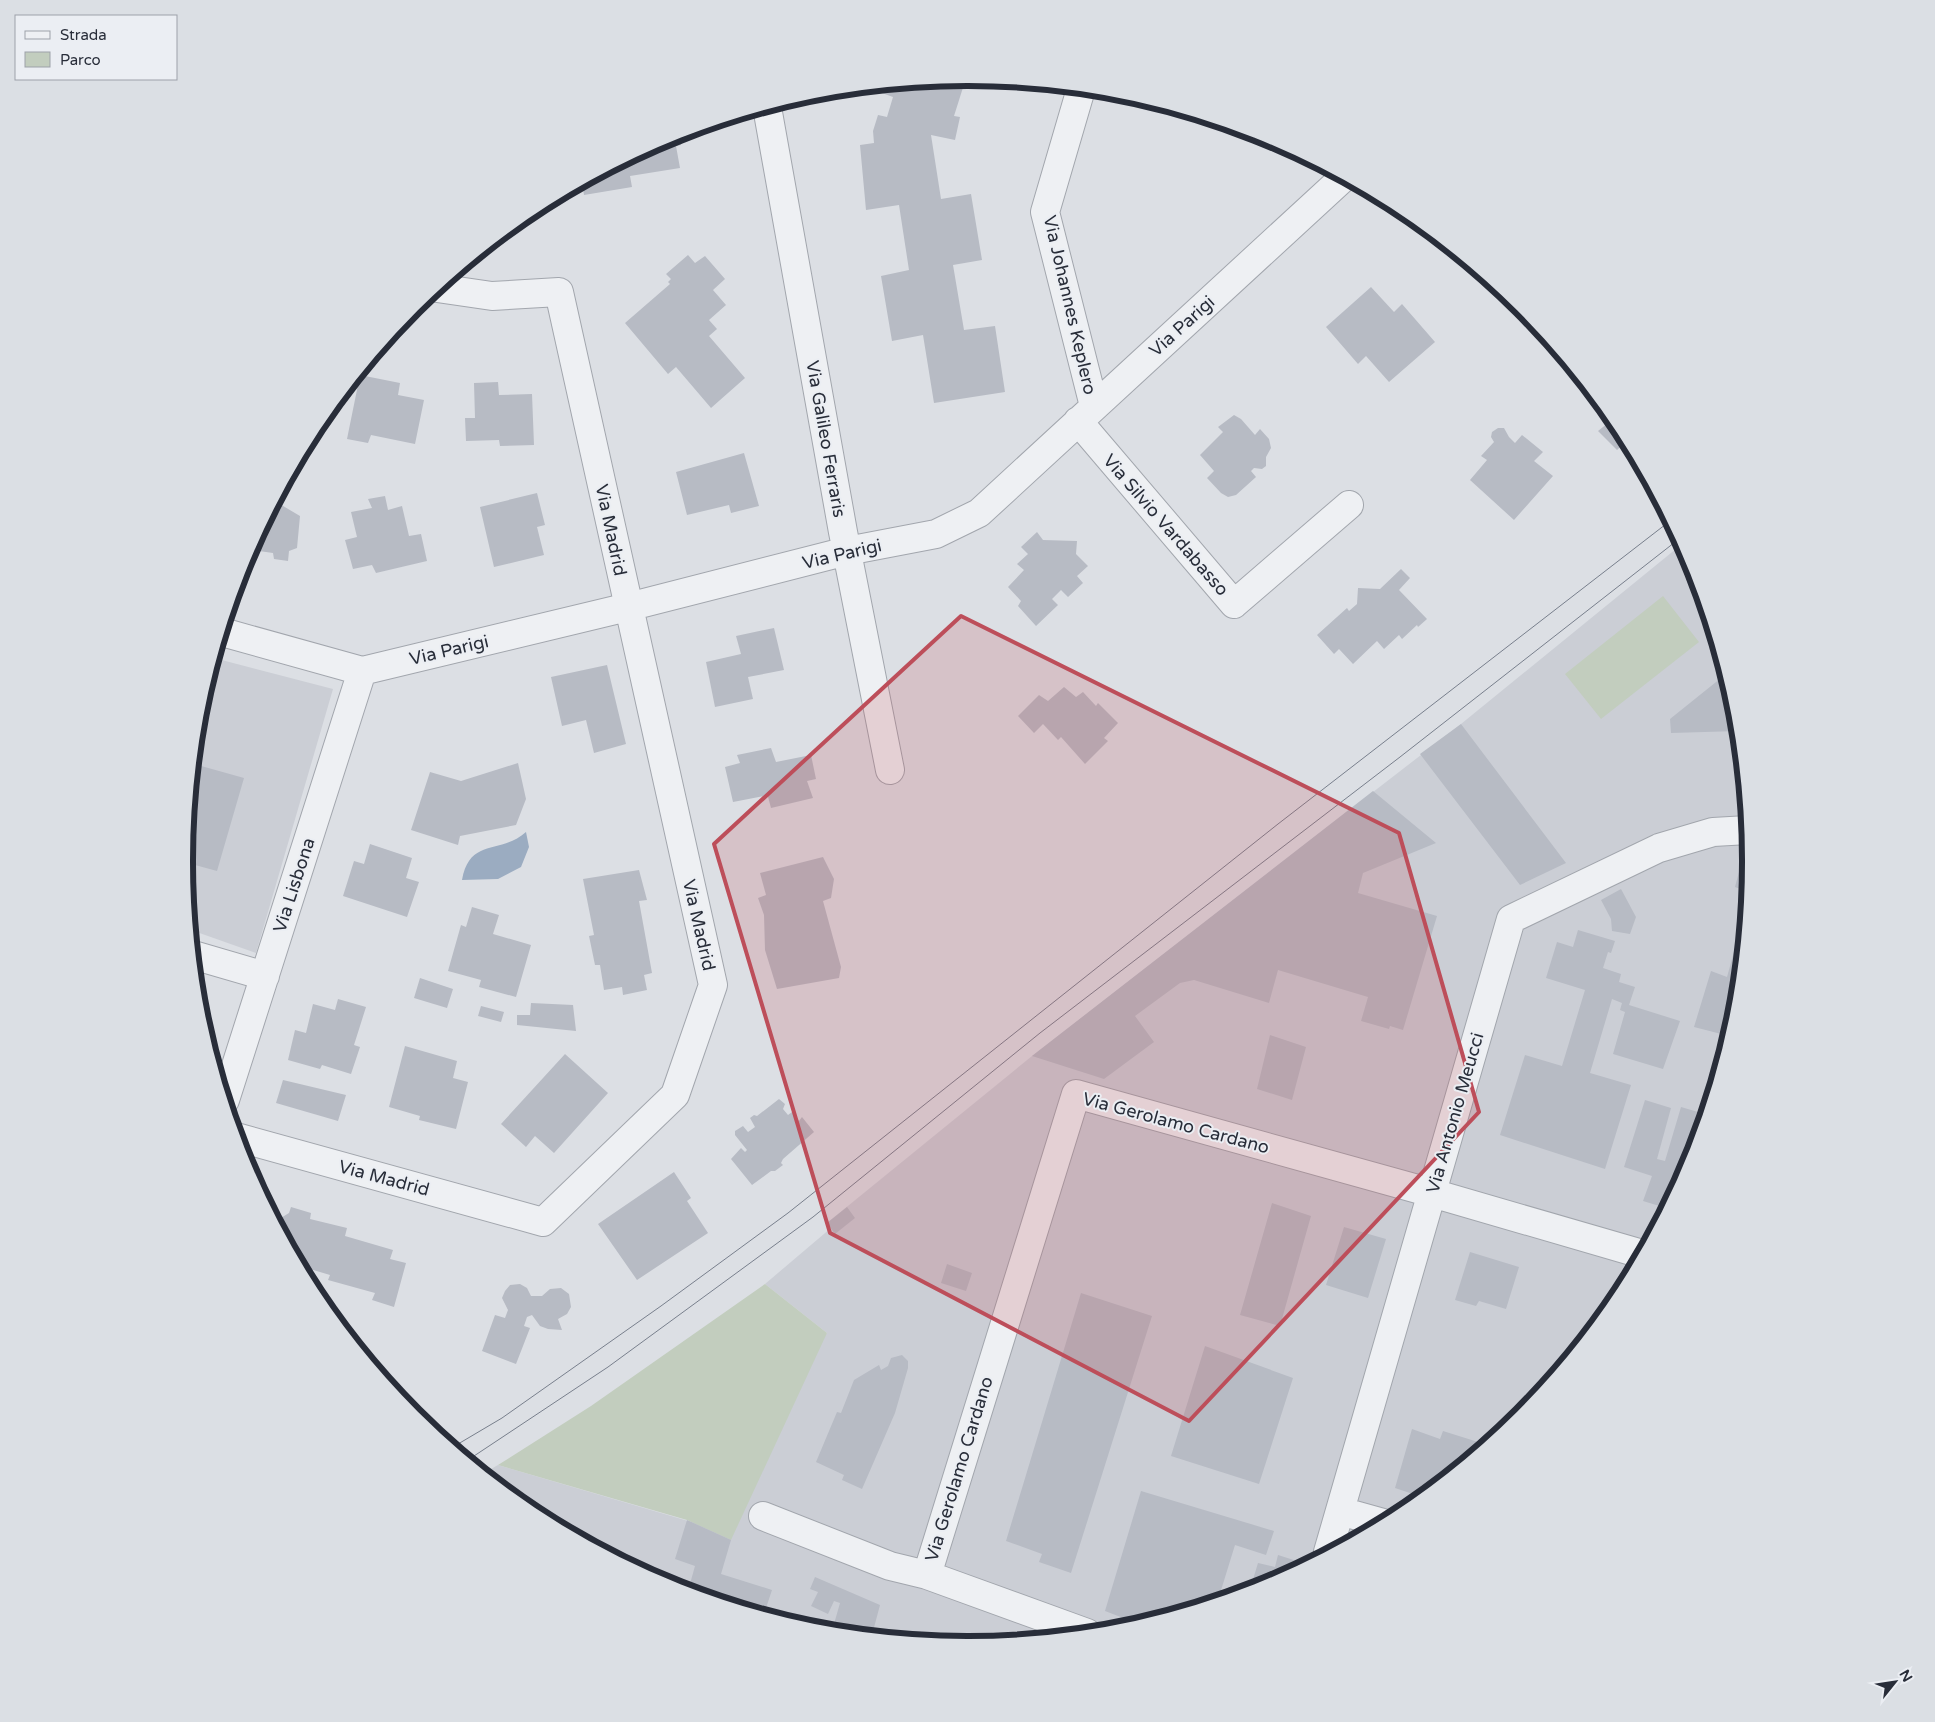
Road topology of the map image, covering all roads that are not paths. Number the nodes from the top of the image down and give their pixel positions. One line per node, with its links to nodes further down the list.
1 (1080, 95): 5 (street, Via Johannes Keplero)
2 (768, 113): 7 (street, Via Galileo Ferraris)
3 (1339, 182): 5 (street, Via Parigi)
4 (446, 289): 8 (street, Via Madrid)
5 (1086, 414): 6 (street, Via Silvio Vardabasso); 7 (street, Via Parigi)
6 (1349, 505)
7 (847, 551): 8 (street, Via Parigi); 11 (street, Via Galileo Ferraris)
8 (628, 607): 10 (street, Via Parigi); 16 (street, Via Madrid)
9 (227, 633): 10 (street, Via Parigi)
10 (362, 671): 14 (street, Via Lisbona)
11 (890, 770)
12 (1741, 830): 17 (street, Via Antonio Meucci)
13 (198, 957): 14 (street)
14 (265, 976): 15 (street, Via Lisbona)
15 (228, 1091)
16 (245, 1140)
17 (1432, 1192): 18 (street, Via Gerolamo Cardano); 19 (street, Via Antonio Meucci); 23 (street, Via Gerolamo Cardano)
18 (1636, 1252)
19 (1340, 1512): 21 (street); 22 (street, Via Antonio Meucci)
20 (763, 1516): 23 (street, Via Gerolamo Cardano)
21 (1373, 1521)
22 (1330, 1545)
23 (927, 1575): 24 (street, Via Gerolamo Cardano)
24 (1074, 1628)

